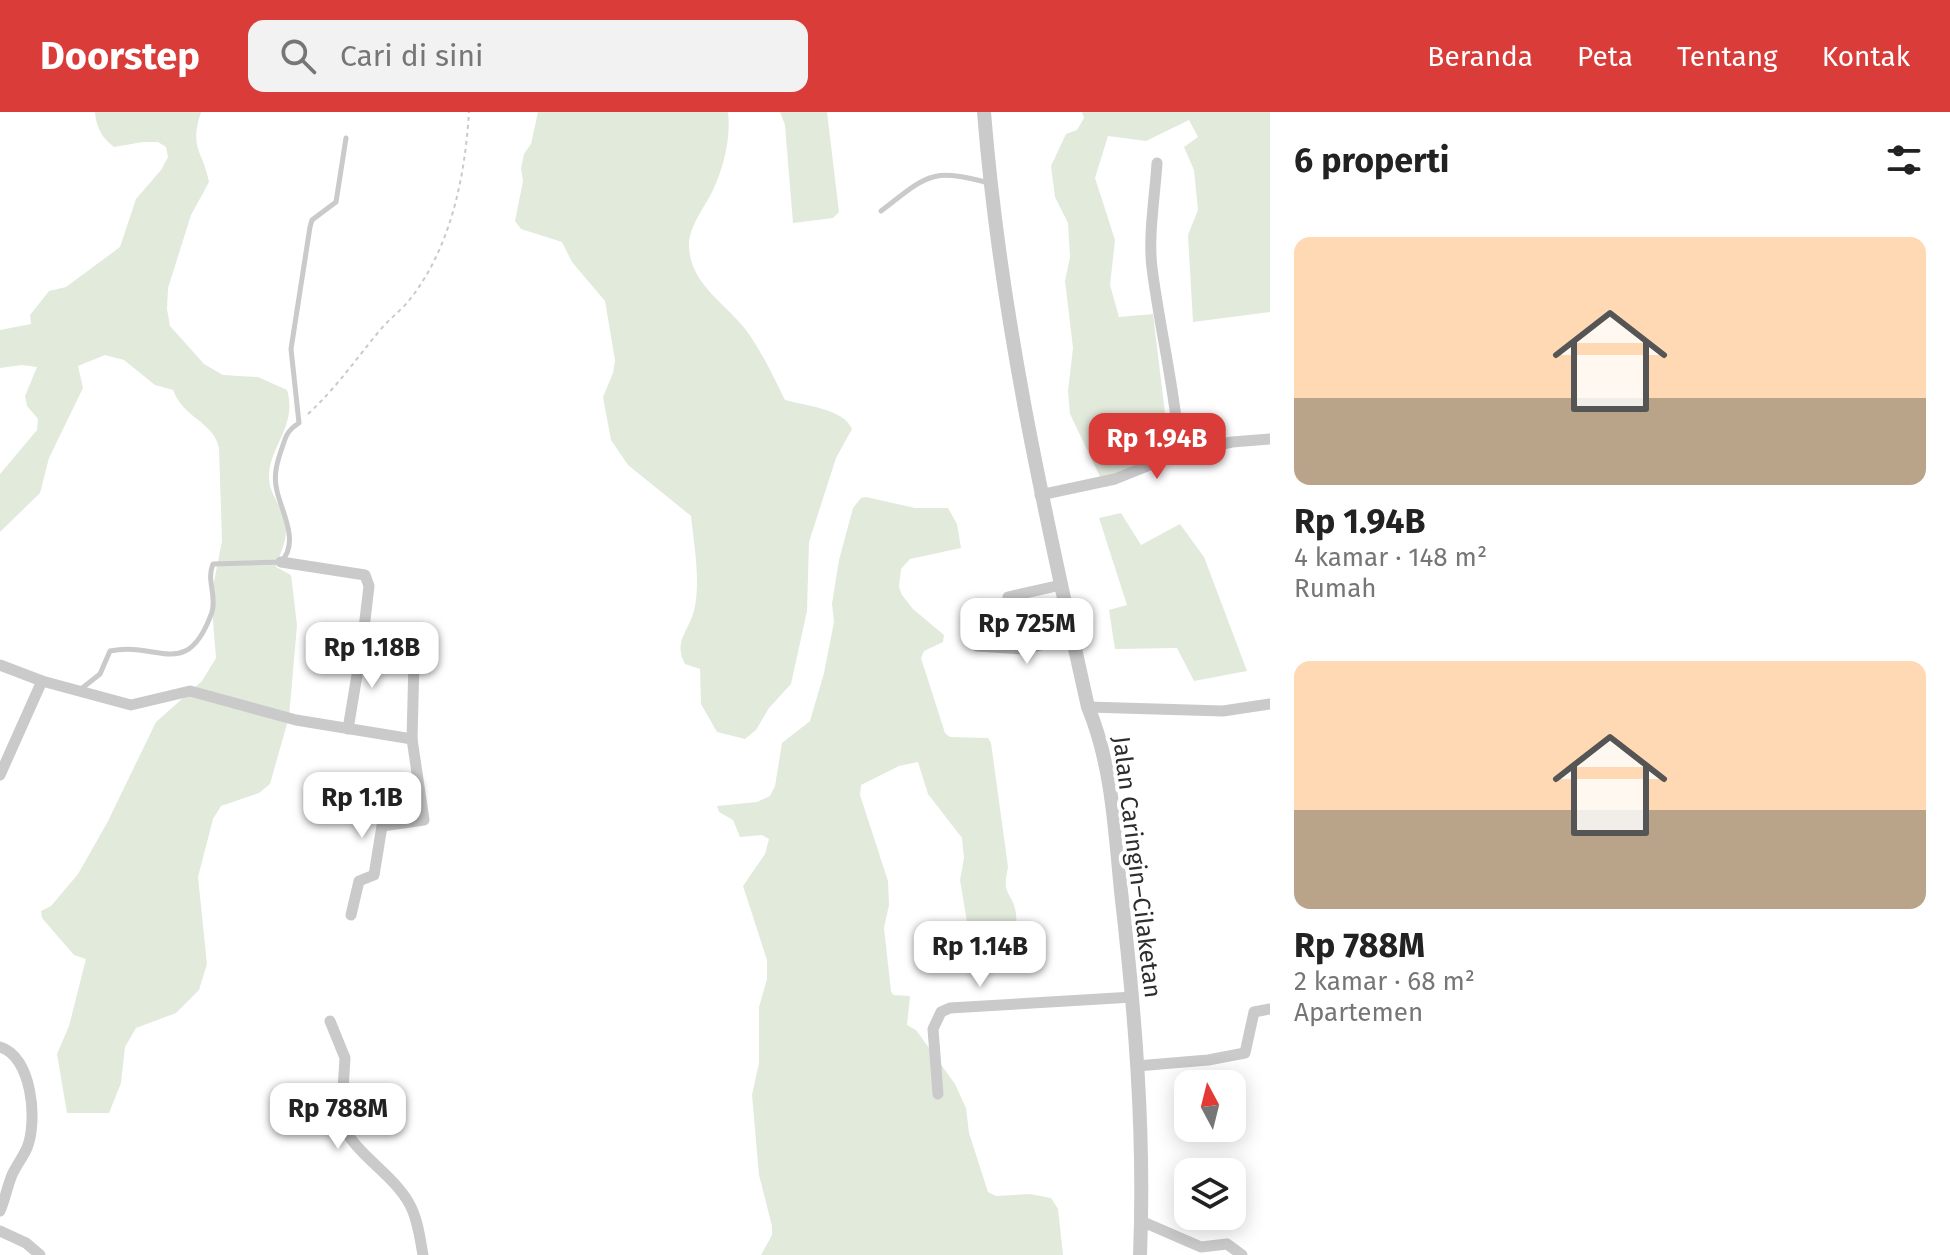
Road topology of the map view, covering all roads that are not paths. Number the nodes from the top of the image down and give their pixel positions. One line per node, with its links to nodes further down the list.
1 (984, 112): 4 (street, Jalan Caringin–Cilaketan)
2 (346, 138): 9 (lane)
3 (1157, 163): 7 (street)
4 (990, 184): 5 (lane); 8 (street, Jalan Caringin–Cilaketan)
5 (881, 211)
6 (1270, 439): 7 (street)
7 (1180, 453): 8 (street)
8 (1040, 495): 10 (street, Jalan Caringin–Cilaketan)
9 (281, 562): 13 (street); 17 (lane)
10 (1061, 585): 11 (street); 12 (street, Jalan Caringin–Cilaketan)
11 (1008, 597)
12 (1073, 638): 14 (street); 19 (street, Jalan Caringin–Cilaketan)
13 (362, 645): 20 (street); 21 (street)
14 (977, 646)
15 (0, 665): 16 (street)
16 (42, 681): 17 (street); 22 (street)
17 (77, 692): 20 (street)
18 (1270, 704): 19 (street)
19 (1088, 707): 24 (street, Jalan Caringin–Cilaketan)
20 (348, 729): 21 (street)
21 (412, 739): 23 (street)
22 (0, 775)
23 (351, 915)
24 (1133, 997): 28 (street, Jalan Caringin–Cilaketan); 29 (street)
25 (1270, 1009): 28 (street)
26 (330, 1021): 34 (street)
27 (0, 1047): 30 (street)
28 (1137, 1066): 31 (street, Jalan Caringin–Cilaketan)
29 (938, 1094)
30 (0, 1211)
31 (1141, 1221): 35 (street, Jalan Caringin–Cilaketan); 36 (street)
32 (0, 1231): 33 (street)
33 (40, 1255)
34 (423, 1255)
35 (1140, 1255)
36 (1242, 1255)

